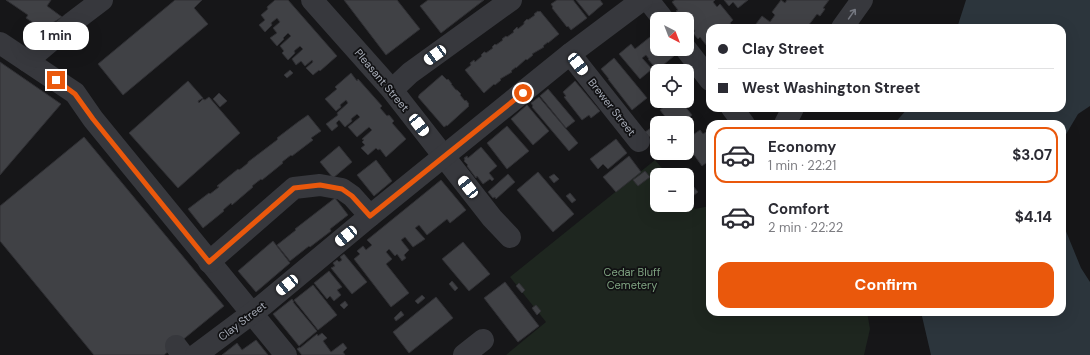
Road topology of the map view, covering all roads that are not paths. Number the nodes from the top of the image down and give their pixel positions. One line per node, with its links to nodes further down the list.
1 (102, 0): 12 (street)
2 (312, 0): 14 (street, Pleasant Street)
3 (511, 0): 14 (street)
4 (642, 0): 10 (street, Clay Street)
5 (648, 0): 7 (street)
6 (862, 0): 8 (street, one-way to 6)
7 (657, 12)
8 (845, 24)
9 (0, 44): 12 (street)
10 (570, 54): 15 (street, Brewer Street); 16 (street, Clay Street)
11 (691, 56): 13 (street)
12 (27, 61): 19 (street)
13 (706, 75)
14 (392, 90): 16 (street, Pleasant Street)
15 (639, 141)
16 (444, 157): 17 (street, Clay Street); 18 (street, Pleasant Street)
17 (370, 216): 19 (street); 20 (street, Clay Street)
18 (510, 237)
19 (209, 262): 20 (street)
20 (252, 313): 22 (street, Clay Street); 23 (street)
21 (484, 340): 24 (street)
22 (196, 355)
23 (286, 355)
24 (464, 355)

